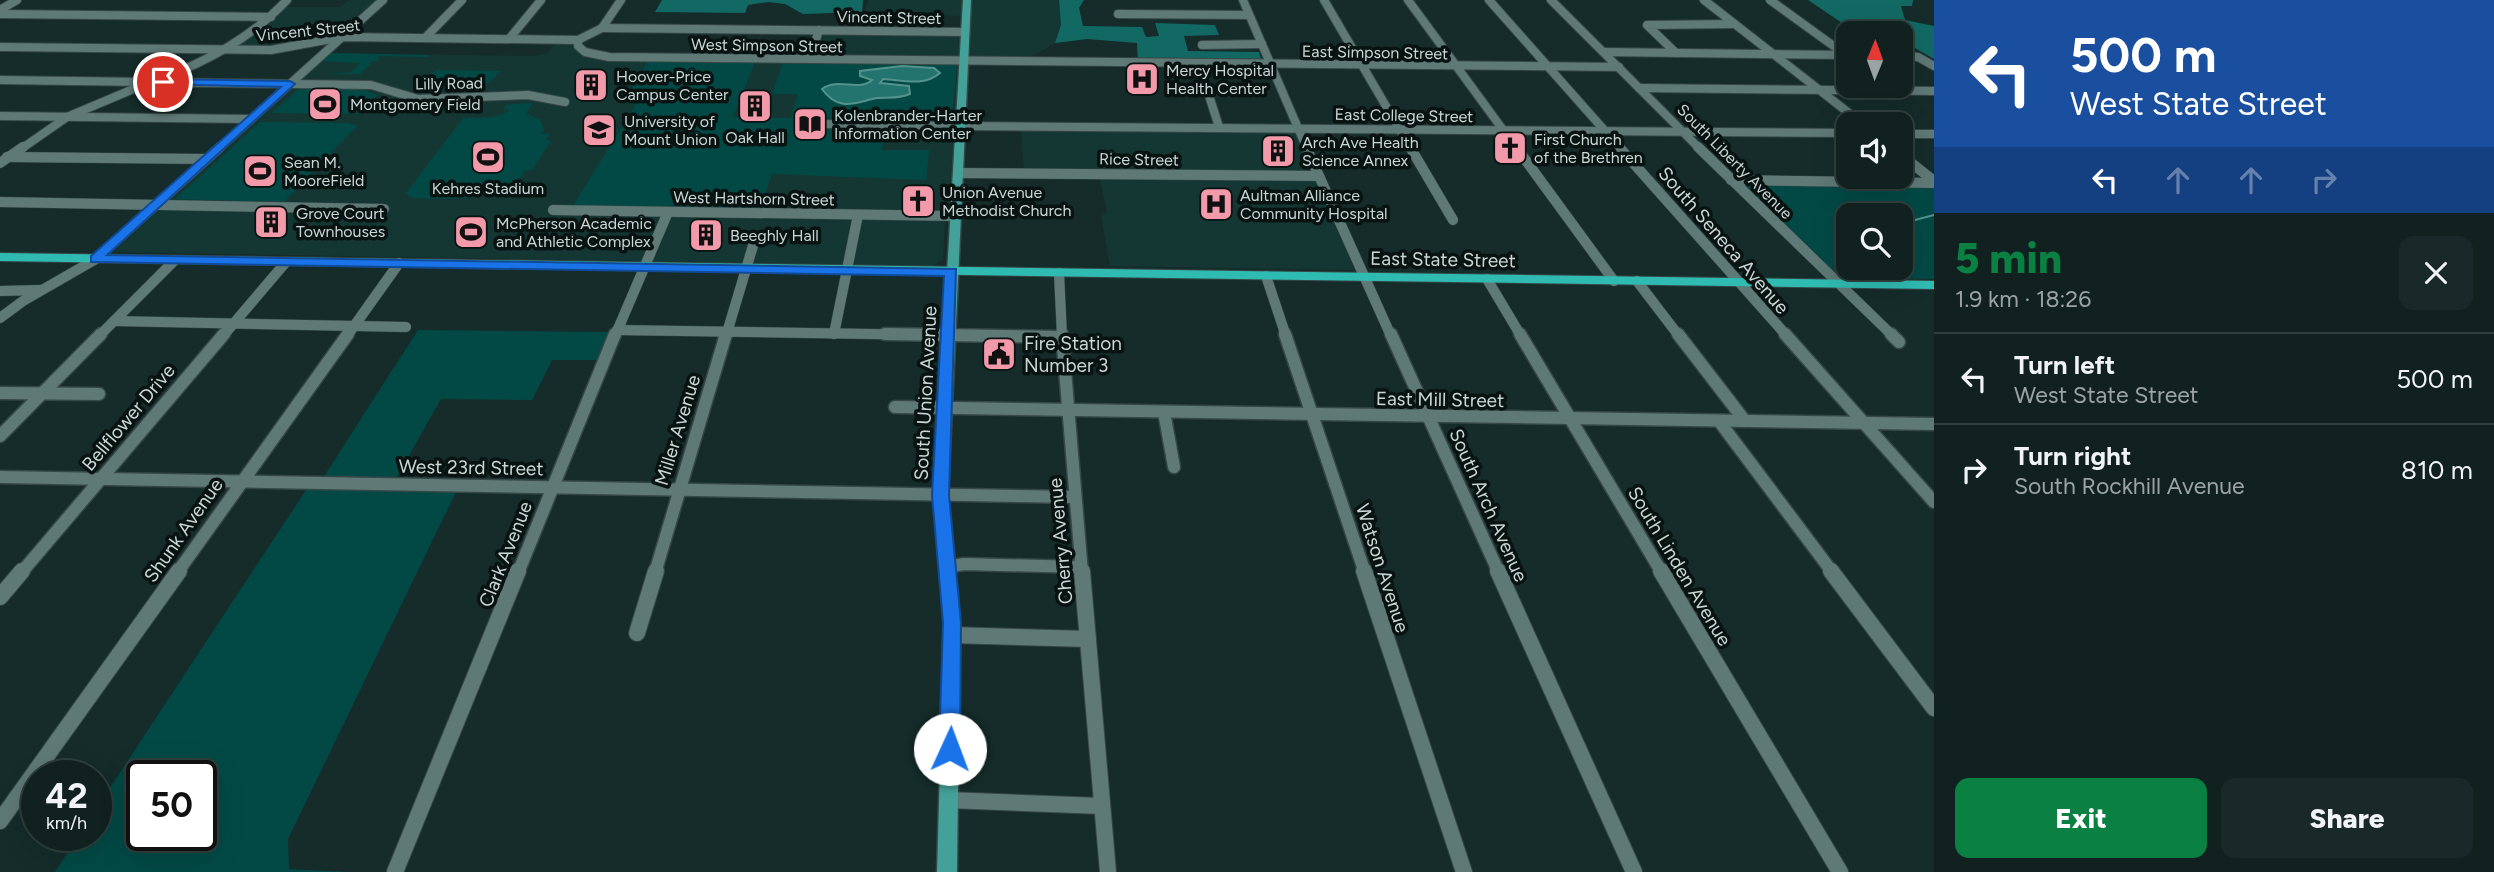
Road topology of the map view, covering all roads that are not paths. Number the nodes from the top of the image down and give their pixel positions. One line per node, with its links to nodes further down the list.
1 (17, 0): 15 (street)
2 (287, 0): 18 (street)
3 (383, 0): 23 (street)
4 (462, 0): 24 (street)
5 (541, 0): 25 (street)
6 (621, 0): 20 (street)
7 (967, 0): 22 (main road, South Union Avenue)
8 (1243, 0): 16 (street, South Arch Avenue)
9 (1324, 0): 41 (street)
10 (1408, 0): 42 (street)
11 (1489, 0): 44 (street, South Seneca Avenue)
12 (1552, 0): 32 (street, South Liberty Avenue)
13 (1704, 0): 19 (street)
14 (1770, 0): 30 (street)
15 (0, 12): 18 (street)
16 (1249, 15): 17 (street); 27 (street, South Arch Avenue)
17 (1115, 16)
18 (271, 17): 31 (street)
19 (1734, 24): 33 (street); 34 (street)
20 (602, 28): 21 (street, Vincent Street); 26 (street)
21 (819, 30): 22 (street, Vincent Street); 37 (street)
22 (965, 32): 38 (main road, South Union Avenue)
23 (342, 37): 24 (street, Vincent Street); 31 (street, Vincent Street); 48 (street)
24 (425, 38): 25 (street, Vincent Street)
25 (509, 39): 26 (street, Vincent Street)
26 (578, 40): 37 (street, West Simpson Street)
27 (1262, 44): 28 (street); 40 (street, South Arch Avenue)
28 (1202, 45)
29 (0, 47): 31 (street, Vincent Street)
30 (1836, 47)
31 (227, 50): 47 (street)
32 (1604, 52): 33 (street); 45 (street, South Liberty Avenue)
33 (1676, 53): 34 (street)
34 (1773, 54): 35 (street); 50 (street)
35 (1836, 55)
36 (1913, 57): 43 (street)
37 (810, 60): 38 (street, West Simpson Street)
38 (964, 62): 39 (street, East Simpson Street); 58 (main road, South Union Avenue)
39 (1199, 64): 40 (street, East Simpson Street); 59 (street)
40 (1271, 65): 41 (street, East Simpson Street); 60 (street, South Arch Avenue)
41 (1362, 66): 42 (street, East Simpson Street); 61 (street)
42 (1458, 66): 44 (street, East Simpson Street); 62 (street)
43 (1934, 66)
44 (1549, 67): 45 (street, East Simpson Street); 63 (street, South Seneca Avenue)
45 (1619, 67): 49 (street, South Liberty Avenue)
46 (0, 80): 47 (street, Lilly Road)
47 (152, 82): 48 (street, Lilly Road); 55 (street)
48 (290, 84): 52 (street, Lilly Road); 56 (street)
49 (1639, 88): 50 (street); 64 (street, South Liberty Avenue)
50 (1819, 90): 51 (street); 53 (street)
51 (1934, 91)
52 (565, 102)
53 (1847, 112)
54 (0, 116): 55 (street)
55 (67, 117): 56 (street); 68 (street)
56 (251, 119): 69 (street)
57 (823, 124): 58 (street, East College Street)
58 (957, 126): 59 (street, East College Street); 71 (main road, South Union Avenue)
59 (1219, 127): 60 (street, East College Street)
60 (1299, 128): 61 (street, East College Street); 72 (street, South Arch Avenue)
61 (1399, 129): 62 (street, East College Street); 82 (street)
62 (1504, 130): 63 (street, East College Street); 97 (street)
63 (1605, 131): 64 (street, East College Street); 99 (street, South Seneca Avenue)
64 (1682, 131): 65 (street, East College Street); 73 (street, South Liberty Avenue)
65 (1836, 133)
66 (1913, 134): 67 (street)
67 (1934, 134)
68 (2, 159): 69 (street)
69 (206, 159): 76 (street)
70 (1913, 165): 74 (street)
71 (958, 173): 72 (street, Rice Street); 81 (main road, South Union Avenue)
72 (1320, 176): 95 (street, South Arch Avenue)
73 (1731, 180): 74 (street); 100 (street, South Liberty Avenue)
74 (1934, 182)
75 (0, 202): 76 (street)
76 (156, 205): 77 (street); 85 (street)
77 (384, 209)
78 (553, 210): 79 (street, West Hartshorn Street)
79 (668, 212): 80 (street, West Hartshorn Street); 89 (street, Clark Avenue)
80 (858, 215): 81 (street, West Hartshorn Street); 91 (street)
81 (955, 216): 92 (main road, South Union Avenue)
82 (1453, 220)
83 (755, 239): 90 (street, Miller Avenue)
84 (0, 257): 85 (highway, East State Street)
85 (96, 259): 86 (highway, East State Street); 102 (street)
86 (175, 260): 87 (highway, East State Street); 105 (street)
87 (286, 262): 88 (highway, East State Street); 106 (street, Bellflower Drive)
88 (398, 263): 89 (highway, East State Street); 107 (street, Shunk Avenue)
89 (644, 267): 90 (highway, East State Street); 109 (street, Clark Avenue)
90 (746, 269): 91 (highway, East State Street); 110 (street, Miller Avenue)
91 (847, 271): 92 (highway, East State Street); 111 (street)
92 (951, 272): 93 (highway, East State Street); 112 (main road, South Union Avenue)
93 (1059, 273): 94 (highway, East State Street); 113 (street, Cherry Avenue)
94 (1266, 276): 95 (highway, East State Street); 122 (street, Watson Avenue)
95 (1366, 277): 96 (highway, East State Street); 123 (street, South Arch Avenue)
96 (1487, 279): 97 (highway, East State Street); 124 (street, South Linden Avenue)
97 (1614, 281): 98 (highway, East State Street)
98 (1637, 281): 99 (highway, East State Street); 126 (street)
99 (1738, 283): 100 (highway, East State Street); 127 (street, South Seneca Avenue)
100 (1837, 284): 101 (highway, East State Street); 114 (street, South Liberty Avenue)
101 (1934, 285)
102 (40, 290): 103 (street); 104 (street)
103 (0, 291)
104 (0, 318)
105 (114, 321): 106 (street); 116 (street)
106 (233, 324): 107 (street); 132 (street, Bellflower Drive)
107 (353, 326): 108 (street); 133 (street, Shunk Avenue)
108 (406, 327)
109 (617, 330): 110 (street); 134 (street, Clark Avenue)
110 (726, 332): 111 (street); 135 (street, Miller Avenue)
111 (834, 334): 112 (street)
112 (949, 335): 113 (street); 119 (main road, South Union Avenue)
113 (1062, 337): 120 (street, Cherry Avenue)
114 (1899, 342)
115 (0, 393): 116 (street)
116 (42, 393): 117 (street); 129 (street)
117 (99, 394)
118 (895, 407): 119 (street, East Mill Street)
119 (945, 409): 120 (street, East Mill Street); 136 (main road, South Union Avenue)
120 (1068, 411): 121 (street, East Mill Street); 137 (street, Cherry Avenue)
121 (1164, 412): 122 (street, East Mill Street); 130 (street)
122 (1312, 415): 123 (street, East Mill Street); 152 (street, Watson Avenue)
123 (1429, 417): 124 (street, East Mill Street); 153 (street, South Arch Avenue)
124 (1570, 419): 125 (street, East Mill Street); 154 (street, South Linden Avenue)
125 (1719, 421): 126 (street, East Mill Street); 145 (street)
126 (1745, 421): 127 (street, East Mill Street)
127 (1864, 423): 128 (street, East Mill Street); 138 (street, South Seneca Avenue)
128 (1934, 424)
129 (0, 436)
130 (1174, 467)
131 (0, 477): 132 (street, West 23rd Street)
132 (100, 479): 133 (street, West 23rd Street); 141 (street, Bellflower Drive)
133 (241, 482): 134 (street, West 23rd Street); 148 (street, Shunk Avenue)
134 (552, 488): 135 (street, West 23rd Street); 149 (street, Clark Avenue)
135 (679, 491): 136 (street, West 23rd Street); 142 (street, Miller Avenue)
136 (941, 495): 137 (street, West 23rd Street); 139 (main road, South Union Avenue)
137 (1075, 497): 140 (street, Cherry Avenue)
138 (1934, 502)
139 (947, 567): 140 (street); 143 (main road, South Union Avenue)
140 (1082, 567): 144 (street, Cherry Avenue)
141 (0, 597)
142 (637, 633)
143 (952, 635): 144 (street); 146 (main road, South Union Avenue)
144 (1088, 639): 147 (street, Cherry Avenue)
145 (1934, 708)
146 (948, 800): 147 (street); 150 (main road, South Union Avenue)
147 (1102, 806): 151 (street, Cherry Avenue)
148 (0, 821)
149 (395, 872)
150 (947, 872)
151 (1108, 872)
152 (1464, 872)
153 (1634, 872)
154 (1840, 872)

